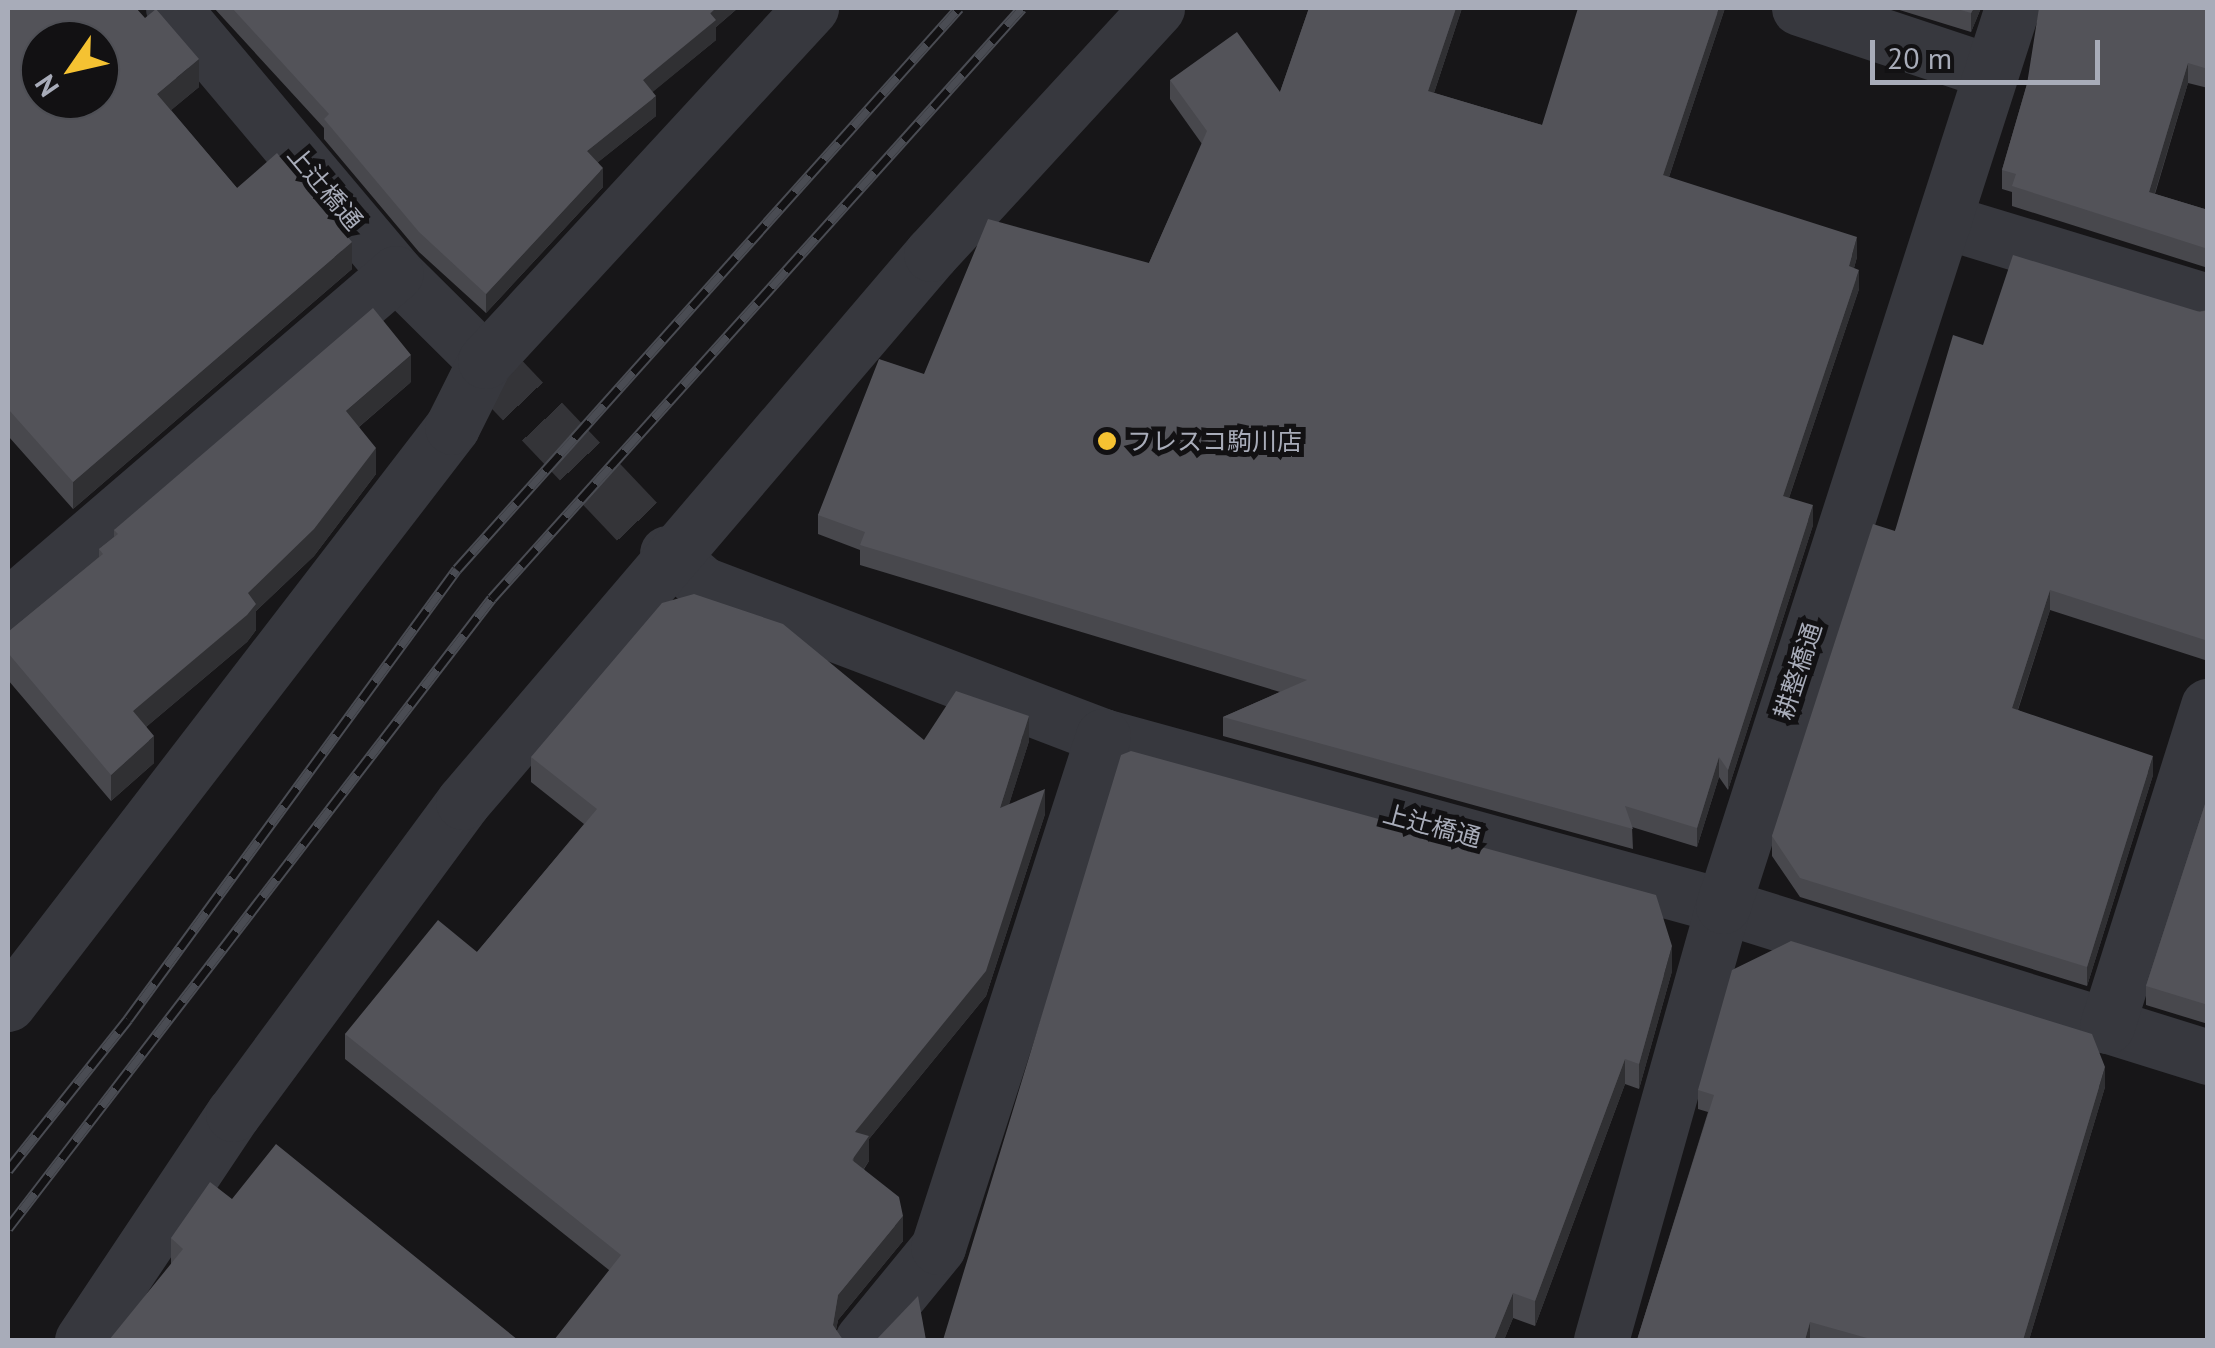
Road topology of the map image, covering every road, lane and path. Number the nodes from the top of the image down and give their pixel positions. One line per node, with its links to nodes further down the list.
1 (173, 8): 8 (street, 上辻橋通)
2 (810, 8): 10 (street)
3 (1157, 8): 11 (street)
4 (1799, 8): 6 (street)
5 (2012, 8): 6 (street, 耕整橋通)
6 (1992, 72): 7 (street, 耕整橋通)
7 (1944, 221): 9 (street); 15 (street, 耕整橋通)
8 (396, 273): 10 (street, 上辻橋通); 12 (street)
9 (2208, 301)
10 (485, 361): 16 (street)
11 (669, 556): 14 (street, 上辻橋通); 19 (street)
12 (8, 606)
13 (2208, 706): 17 (street)
14 (1104, 736): 15 (street, 上辻橋通); 20 (street)
15 (1723, 906): 17 (street, 上辻橋通); 21 (street, 耕整橋通)
16 (8, 1004)
17 (2107, 1026): 18 (street, 上辻橋通)
18 (2208, 1057)
19 (82, 1340)
20 (862, 1340)
21 (1602, 1340)

